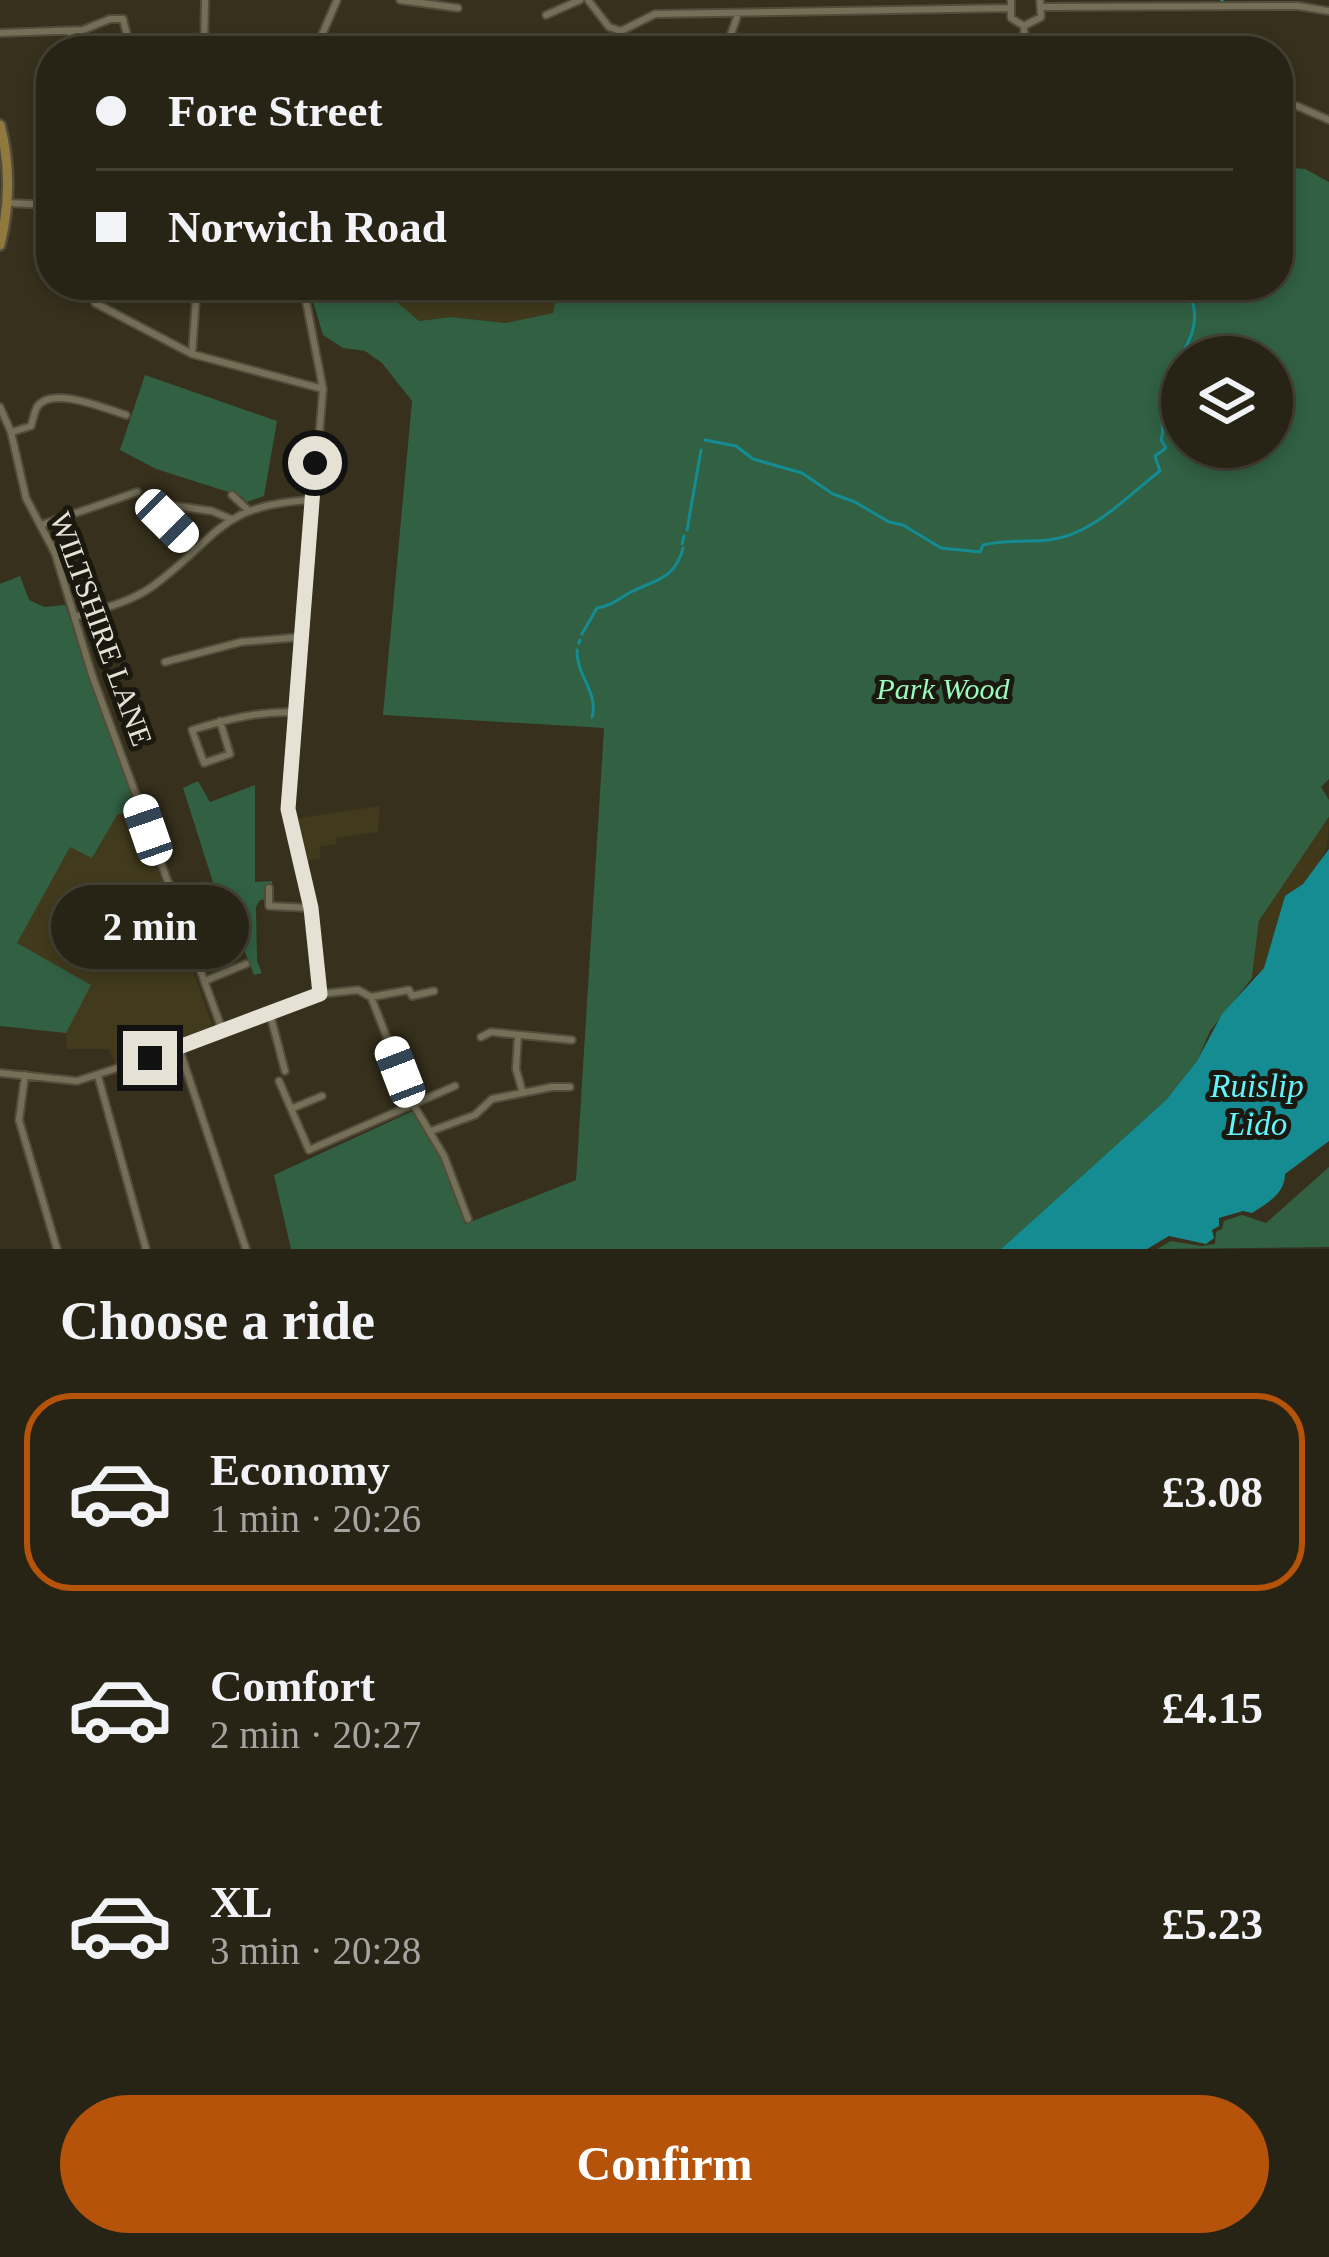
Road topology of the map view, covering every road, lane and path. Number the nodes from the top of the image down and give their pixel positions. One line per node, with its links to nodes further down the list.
1 (205, 0): 17 (street)
2 (337, 0): 18 (street)
3 (400, 0): 7 (street)
4 (584, 0): 10 (street); 13 (street)
5 (1010, 4): 9 (street); 11 (street)
6 (1042, 4): 8 (street); 11 (street)
7 (458, 8)
8 (1329, 11)
9 (738, 14): 13 (street); 20 (street)
10 (546, 15)
11 (1024, 26): 21 (street)
12 (70, 31): 14 (street); 15 (street); 16 (street)
13 (621, 32): 19 (street)
14 (0, 33)
15 (70, 36)
16 (127, 36)
17 (204, 36)
18 (323, 36)
19 (619, 36)
20 (730, 36)
21 (1024, 36)
22 (1293, 106): 23 (street)
23 (1329, 120)
24 (0, 125): 25 (main road)
25 (9, 203): 26 (street); 27 (main road)
26 (36, 205)
27 (0, 245)
28 (94, 300): 31 (street)
29 (196, 300): 31 (street)
30 (306, 300): 32 (street)
31 (192, 354): 32 (street)
32 (323, 389): 38 (street)
33 (0, 406): 35 (street, WILTSHIRE LANE)
34 (125, 415): 35 (street)
35 (11, 432): 41 (street, WILTSHIRE LANE)
36 (136, 492): 41 (street)
37 (232, 495): 39 (street)
38 (311, 500): 39 (street); 44 (street)
39 (248, 510): 40 (street)
40 (231, 519): 42 (street); 42 (street)
41 (40, 525): 43 (street, WILTSHIRE LANE)
42 (194, 548): 43 (street)
43 (75, 617): 51 (street, WILTSHIRE LANE)
44 (301, 637): 45 (street); 46 (street)
45 (165, 662)
46 (297, 712): 47 (street); 49 (street)
47 (220, 721): 47 (street)
48 (268, 888): 49 (street)
49 (311, 908): 53 (street)
50 (246, 964): 51 (street)
51 (206, 980): 56 (street, WILTSHIRE LANE)
52 (434, 991): 54 (street)
53 (320, 994): 54 (street); 55 (street)
54 (371, 997): 70 (street)
55 (269, 1014): 56 (street); 61 (street)
56 (224, 1032): 60 (street)
57 (518, 1035): 58 (street); 59 (street); 68 (street)
58 (481, 1037)
59 (572, 1040)
60 (179, 1048): 64 (street); 76 (street)
61 (285, 1071)
62 (0, 1073): 63 (street)
63 (25, 1075): 64 (street); 74 (street)
64 (98, 1076): 75 (street)
65 (279, 1081): 71 (street)
66 (455, 1086): 70 (street)
67 (570, 1087): 68 (street)
68 (522, 1092): 72 (street)
69 (322, 1096): 71 (street)
70 (413, 1103): 71 (street); 72 (street)
71 (293, 1108)
72 (431, 1131): 73 (street)
73 (468, 1219)
74 (56, 1249)
75 (146, 1249)
76 (245, 1249)

